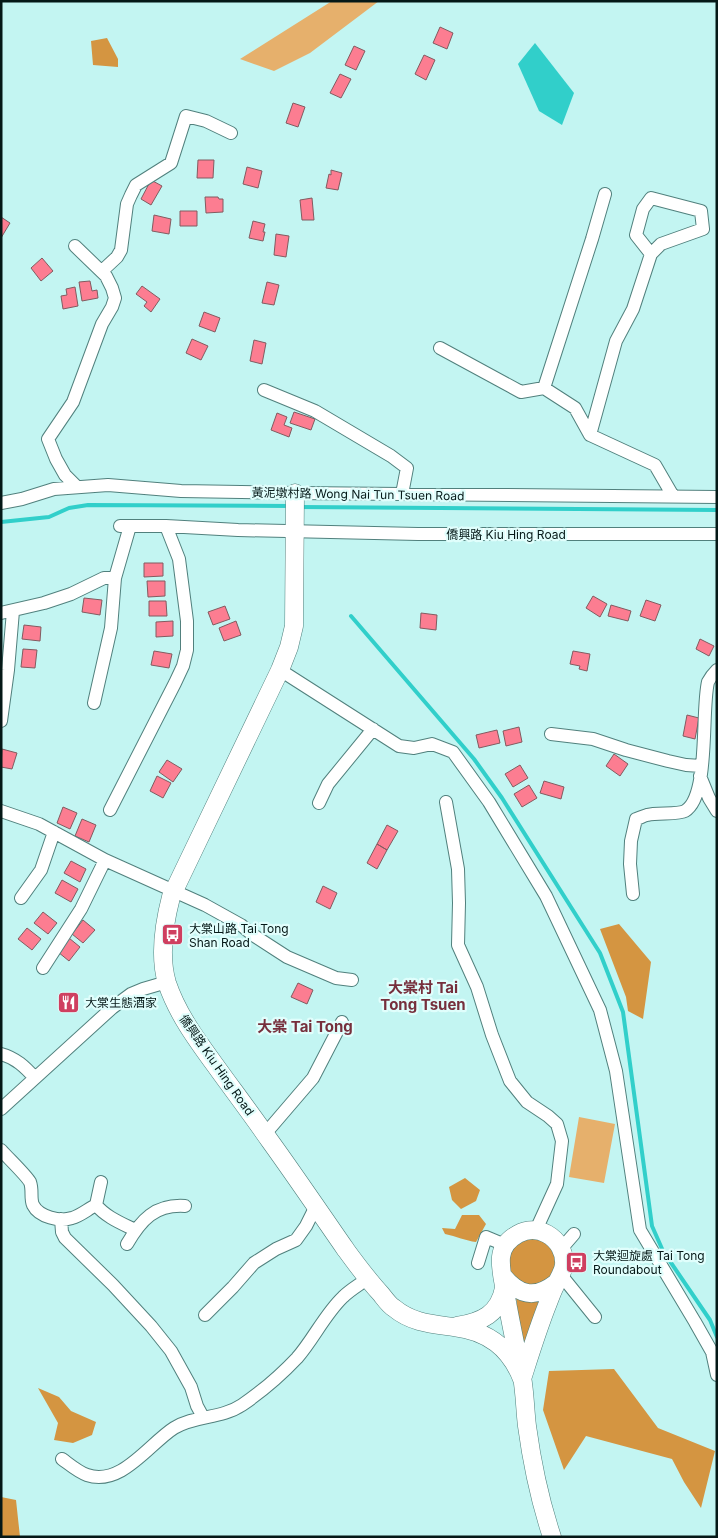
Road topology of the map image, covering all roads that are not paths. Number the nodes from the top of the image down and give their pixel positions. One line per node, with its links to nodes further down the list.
1 (232, 133): 5 (street)
2 (605, 194): 7 (street)
3 (75, 246): 5 (street)
4 (651, 254): 4 (street); 9 (street)
5 (102, 270): 10 (street)
6 (440, 348): 7 (street)
7 (544, 388): 9 (street)
8 (264, 390): 12 (street)
9 (590, 435): 13 (street)
10 (77, 487): 11 (street, 黃泥墩村路 Wong Nai Tun Tsuen Road); 15 (street, 黃泥墩村路 Wong Nai Tun Tsuen Road)
11 (295, 493): 12 (street, 黃泥墩村路 Wong Nai Tun Tsuen Road); 17 (street, 僑興路 Kiu Hing Road)
12 (402, 494): 13 (street, 黃泥墩村路 Wong Nai Tun Tsuen Road)
13 (673, 496): 14 (street, 黃泥墩村路 Wong Nai Tun Tsuen Road)
14 (717, 497)
15 (1, 503)
16 (166, 526): 17 (street, 僑興路 Kiu Hing Road); 19 (street, 僑興路 Kiu Hing Road); 31 (street)
17 (296, 531): 18 (street, 僑興路 Kiu Hing Road); 22 (street, 僑興路 Kiu Hing Road)
18 (717, 534)
19 (115, 578): 20 (street); 24 (street)
20 (7, 612): 21 (street)
21 (5, 670): 25 (street)
22 (280, 670): 26 (street); 36 (street, 僑興路 Kiu Hing Road)
23 (717, 670): 28 (street)
24 (94, 703)
25 (1, 721)
26 (372, 728): 30 (street); 66 (street)
27 (551, 734): 28 (street)
28 (701, 771): 32 (street); 37 (street)
29 (446, 802): 54 (street)
30 (319, 803)
31 (110, 810)
32 (717, 811)
33 (1, 812): 34 (street)
34 (54, 832): 35 (street); 38 (street)
35 (105, 860): 36 (street); 39 (street)
36 (173, 892): 40 (street); 41 (street, 僑興路 Kiu Hing Road)
37 (633, 894)
38 (21, 898)
39 (43, 968)
40 (352, 980)
41 (167, 982): 44 (street); 46 (street, 僑興路 Kiu Hing Road)
42 (342, 1022): 46 (street)
43 (1, 1054): 44 (street)
44 (35, 1078): 45 (street)
45 (1, 1108)
46 (265, 1134): 51 (street, 僑興路 Kiu Hing Road)
47 (1, 1150): 52 (street)
48 (101, 1182): 49 (street)
49 (96, 1205): 52 (street); 53 (street)
50 (185, 1206): 53 (street)
51 (316, 1206): 60 (street, 僑興路 Kiu Hing Road); 63 (street)
52 (61, 1220): 68 (street)
53 (135, 1230): 56 (street)
54 (536, 1230): 57 (street); 58 (street)
55 (574, 1234): 58 (street)
56 (126, 1244)
57 (505, 1245): 59 (street); 62 (street)
58 (561, 1249): 61 (street)
59 (478, 1263)
60 (367, 1279): 65 (street, 僑興路 Kiu Hing Road); 68 (street)
61 (558, 1279): 62 (street); 64 (street); 67 (street)
62 (503, 1281): 65 (street); 67 (street)
63 (204, 1315)
64 (595, 1317)
65 (454, 1327): 67 (street, 僑興路 Kiu Hing Road)
66 (717, 1375)
67 (522, 1379): 70 (street)
68 (203, 1417): 69 (street)
69 (62, 1459)
70 (552, 1537)

